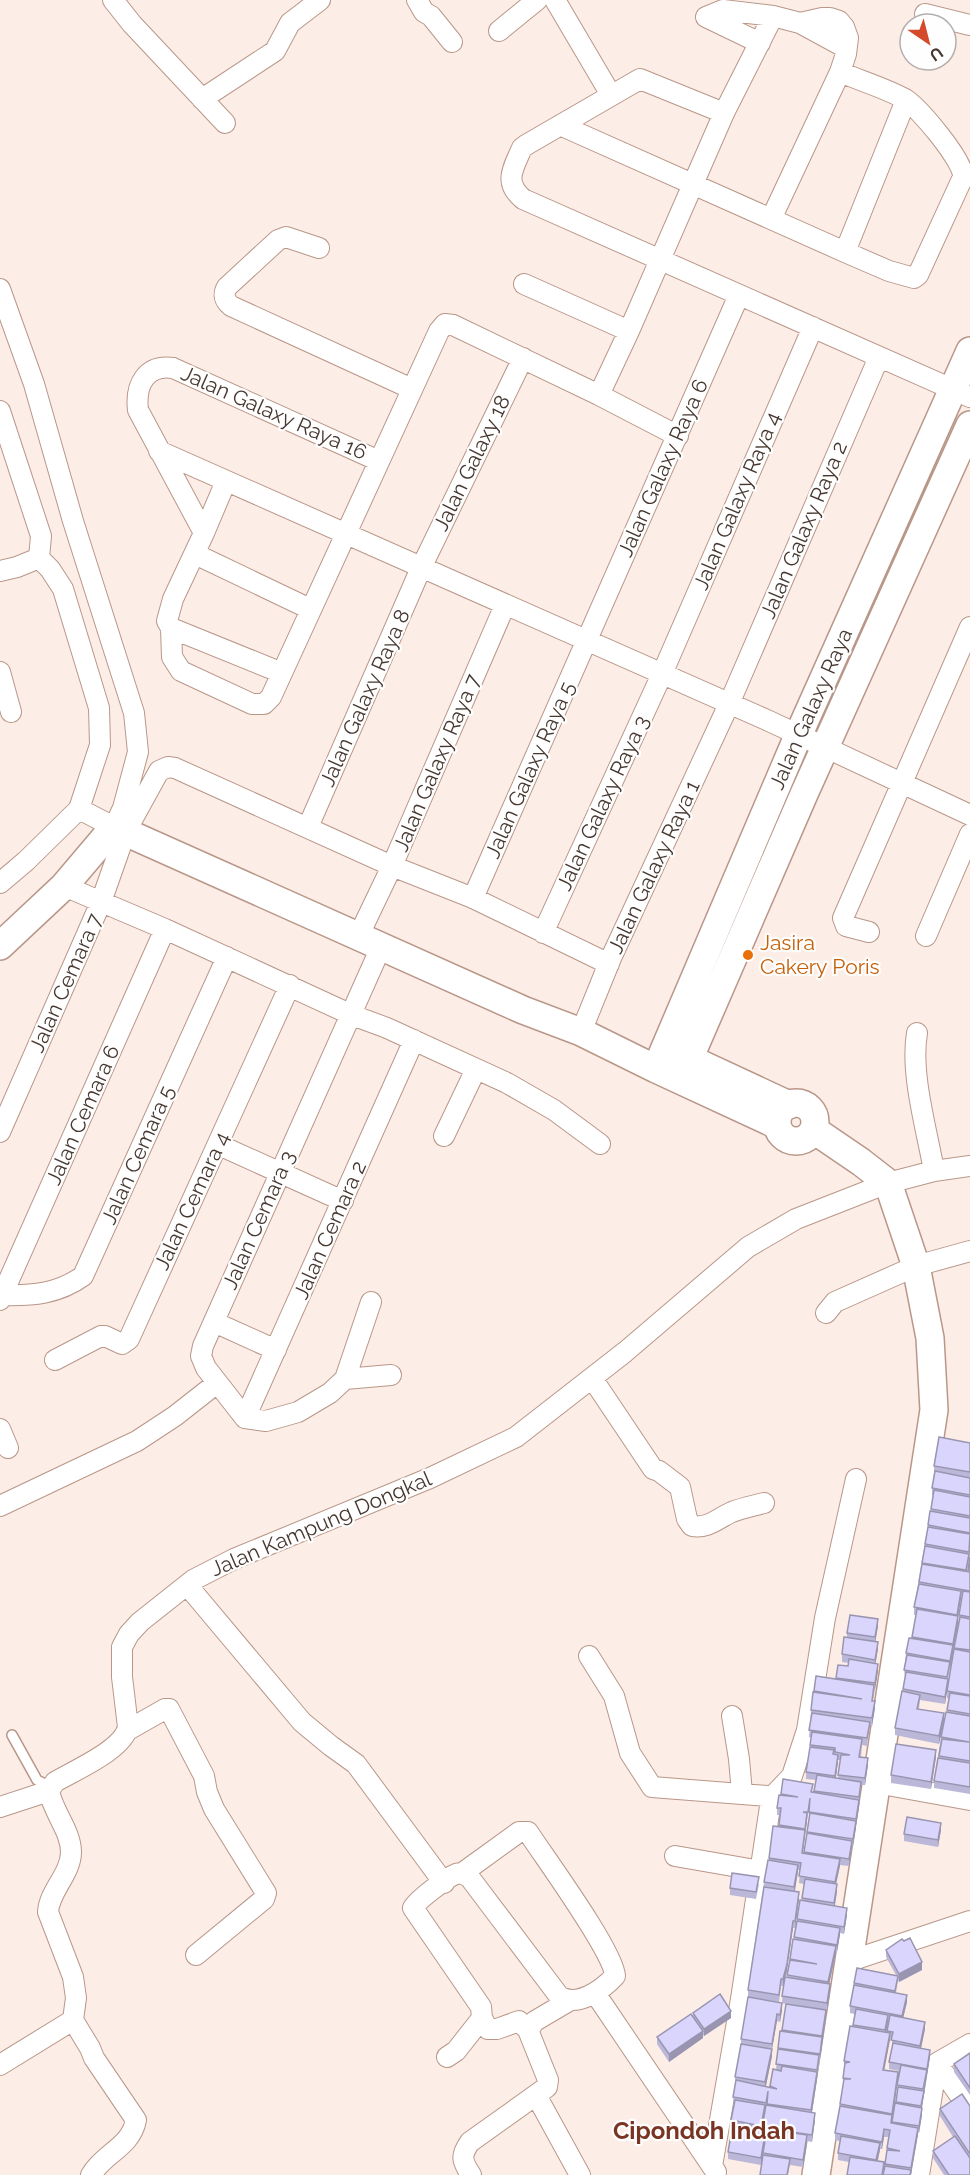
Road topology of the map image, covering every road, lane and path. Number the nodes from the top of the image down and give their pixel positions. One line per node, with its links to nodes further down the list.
1 (113, 0): 12 (street)
2 (320, 0): 12 (street)
3 (417, 0): 8 (street)
4 (537, 0): 7 (street)
5 (555, 0): 11 (street)
6 (773, 16): 9 (street); 9 (street); 10 (street)
7 (499, 31)
8 (452, 42)
9 (760, 43): 14 (street)
10 (840, 72): 13 (street); 18 (street)
11 (611, 95): 14 (street); 16 (street)
12 (202, 99): 15 (street)
13 (906, 100): 20 (street); 20 (street)
14 (724, 113): 17 (street)
15 (225, 123)
16 (560, 125): 17 (street); 21 (street)
17 (692, 184): 18 (street); 21 (street)
18 (771, 219): 20 (street)
19 (319, 248): 30 (street)
20 (845, 252)
21 (660, 260): 24 (street); 26 (street)
22 (524, 284): 26 (street)
23 (0, 289): 59 (street)
24 (739, 295): 25 (street); 35 (street, Jalan Galaxy Raya 6)
25 (813, 327): 28 (street); 52 (street, Jalan Galaxy Raya 4)
26 (629, 331): 32 (street)
27 (970, 351): 31 (street, Jalan Galaxy Raya)
28 (879, 357): 31 (street); 53 (street, Jalan Galaxy Raya 2)
29 (523, 358): 30 (street); 32 (street); 43 (street, Jalan Galaxy 18)
30 (412, 389): 37 (street)
31 (962, 393): 55 (street, Jalan Galaxy Raya)
32 (599, 395): 35 (street)
33 (0, 411): 42 (street)
34 (970, 425): 56 (street, Jalan Galaxy Raya)
35 (678, 436): 49 (street, Jalan Galaxy Raya 6)
36 (159, 451): 37 (street, Jalan Galaxy Raya 16); 38 (street); 39 (street)
37 (379, 461): 40 (street)
38 (226, 481): 39 (street); 40 (street)
39 (204, 533): 41 (street)
40 (346, 536): 43 (street); 46 (street)
41 (195, 554): 46 (street); 48 (street)
42 (39, 558): 44 (street); 59 (street)
43 (421, 568): 45 (street); 60 (street, Jalan Galaxy Raya 8)
44 (0, 571)
45 (505, 605): 49 (street); 62 (street, Jalan Galaxy Raya 7)
46 (310, 609): 51 (street)
47 (970, 627): 57 (street)
48 (171, 628): 51 (street); 51 (street)
49 (586, 641): 52 (street); 65 (street, Jalan Galaxy Raya 5)
50 (0, 672): 54 (street)
51 (282, 673)
52 (662, 674): 53 (street); 69 (street, Jalan Galaxy Raya 3)
53 (729, 704): 55 (street); 74 (street, Jalan Galaxy Raya 1)
54 (11, 712)
55 (798, 736): 56 (street); 80 (street, Jalan Galaxy Raya)
56 (825, 748): 57 (street); 80 (street, Jalan Galaxy Raya)
57 (900, 783): 58 (street); 68 (street)
58 (970, 814)
59 (103, 821): 60 (street); 63 (street); 64 (street); 66 (street, Jalan Cemara 7); 70 (street)
60 (308, 827): 62 (street)
61 (970, 834): 71 (street)
62 (392, 866): 65 (street); 70 (street, Jalan Galaxy Raya 7)
63 (0, 883)
64 (63, 886): 66 (street); 72 (street)
65 (473, 898): 69 (street)
66 (101, 902): 67 (street); 82 (street, Jalan Cemara 7)
67 (165, 929): 73 (street); 93 (street, Jalan Cemara 6)
68 (869, 932)
69 (543, 933): 74 (street)
70 (368, 934): 76 (street, Jalan Galaxy Raya 7); 77 (street)
71 (926, 936)
72 (0, 946)
73 (227, 957): 75 (street); 93 (street, Jalan Cemara 5)
74 (609, 964): 77 (street, Jalan Galaxy Raya 1)
75 (290, 985): 76 (street); 85 (street, Jalan Cemara 4)
76 (352, 1015): 79 (street); 88 (street, Jalan Cemara 3)
77 (582, 1032): 80 (street)
78 (917, 1033): 87 (street)
79 (414, 1041): 81 (street); 90 (street, Jalan Cemara 2)
80 (673, 1064): 89 (street)
81 (476, 1069): 83 (street); 84 (street)
82 (0, 1132)
83 (444, 1136)
84 (600, 1144)
85 (219, 1145): 88 (street); 98 (street, Jalan Cemara 4)
86 (970, 1167): 87 (street, Jalan Kampung Dongkal)
87 (934, 1171): 89 (street, Jalan Kampung Dongkal)
88 (280, 1173): 90 (street); 96 (street, Jalan Cemara 3)
89 (888, 1183): 92 (street); 100 (street, Jalan Kampung Dongkal)
90 (343, 1201): 97 (street, Jalan Cemara 2)
91 (970, 1251): 92 (street)
92 (916, 1266): 95 (street); 114 (street)
93 (1, 1297)
94 (371, 1302): 101 (street)
95 (826, 1313)
96 (214, 1322): 97 (street); 102 (street, Jalan Cemara 3)
97 (276, 1350): 103 (street, Jalan Cemara 2)
98 (55, 1360)
99 (391, 1375): 101 (street)
100 (592, 1378): 107 (street); 109 (street, Jalan Kampung Dongkal)
101 (345, 1379): 103 (street)
102 (217, 1383): 103 (street, Jalan Cemara 3); 108 (street)
103 (245, 1418)
104 (0, 1429): 105 (street)
105 (8, 1448)
106 (856, 1479): 117 (street)
107 (764, 1503)
108 (0, 1506)
109 (187, 1585): 112 (street, Jalan Kampung Dongkal); 123 (street)
110 (589, 1656): 116 (street)
111 (732, 1716): 116 (street)
112 (128, 1730): 115 (street); 125 (street)
113 (12, 1735): 115 (lane)
114 (876, 1783): 118 (street); 126 (street)
115 (50, 1789): 119 (street); 132 (street)
116 (742, 1793): 117 (street)
117 (770, 1799): 121 (street)
118 (970, 1800)
119 (0, 1807)
120 (675, 1856): 121 (street)
121 (761, 1871): 128 (street)
122 (461, 1874): 123 (street); 127 (street); 129 (street)
123 (444, 1883): 131 (street)
124 (970, 1921): 126 (street)
125 (196, 1955)
126 (850, 1961): 145 (street)
127 (595, 1993): 129 (street); 140 (street)
128 (741, 1999): 130 (street); 140 (street)
129 (569, 2001): 133 (street)
130 (763, 2002)
131 (482, 2018): 133 (street); 135 (street)
132 (73, 2020): 137 (street); 142 (street)
133 (528, 2031): 138 (street)
134 (970, 2044): 136 (street)
135 (447, 2057)
136 (937, 2063): 139 (street); 141 (street)
137 (0, 2066)
138 (536, 2095): 143 (street); 144 (street)
139 (970, 2110)
140 (715, 2170)
141 (922, 2174)
142 (91, 2175)
143 (471, 2175)
144 (580, 2175)
145 (816, 2175)

